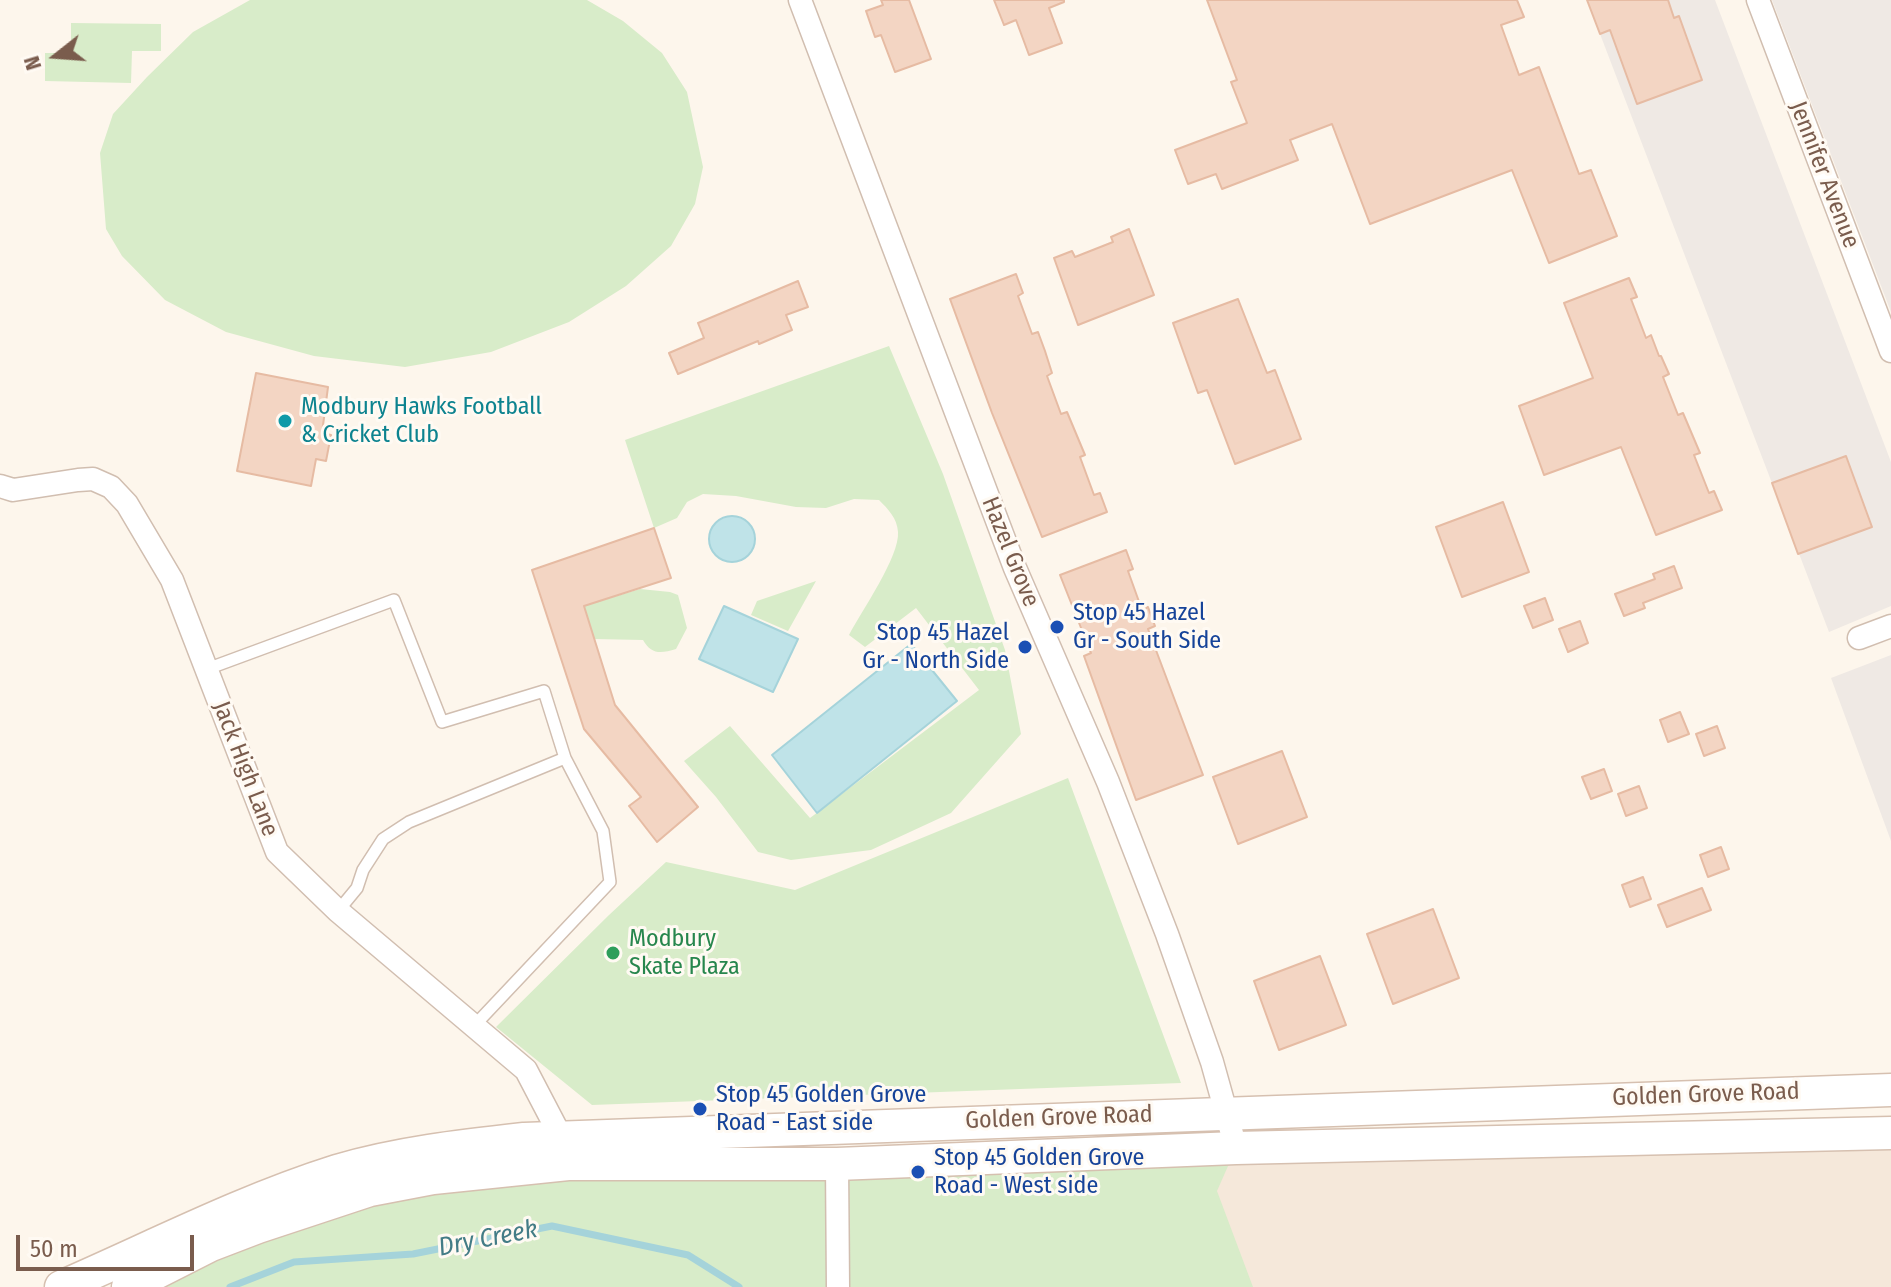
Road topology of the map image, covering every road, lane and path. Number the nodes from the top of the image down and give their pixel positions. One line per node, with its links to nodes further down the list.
1 (800, 0): 12 (street, Hazel Grove)
2 (1758, 0): 3 (street, Jennifer Avenue)
3 (1891, 351)
4 (0, 486): 7 (street, Jack High Lane)
5 (1889, 632): 6 (street)
6 (1859, 638)
7 (207, 669): 8 (lane); 9 (street, Jack High Lane)
8 (565, 758): 9 (lane); 10 (lane)
9 (338, 911): 10 (street, Jack High Lane)
10 (474, 1026): 16 (street, Jack High Lane)
11 (1891, 1090): 12 (main road, Golden Grove Road)
12 (1226, 1114): 13 (main road, Golden Grove Road); 15 (street, Hazel Grove)
13 (836, 1126): 16 (main road, Golden Grove Road); 17 (main road)
14 (1891, 1133): 15 (main road, Golden Grove Road)
15 (1236, 1148): 17 (main road, Golden Grove Road)
16 (564, 1151): 17 (main road, Golden Grove Road); 18 (main road, Golden Grove Road)
17 (837, 1164): 21 (street)
18 (254, 1215): 19 (main road, Golden Grove Road); 20 (main road, Golden Grove Road)
19 (61, 1287)
20 (128, 1287)
21 (838, 1287)

